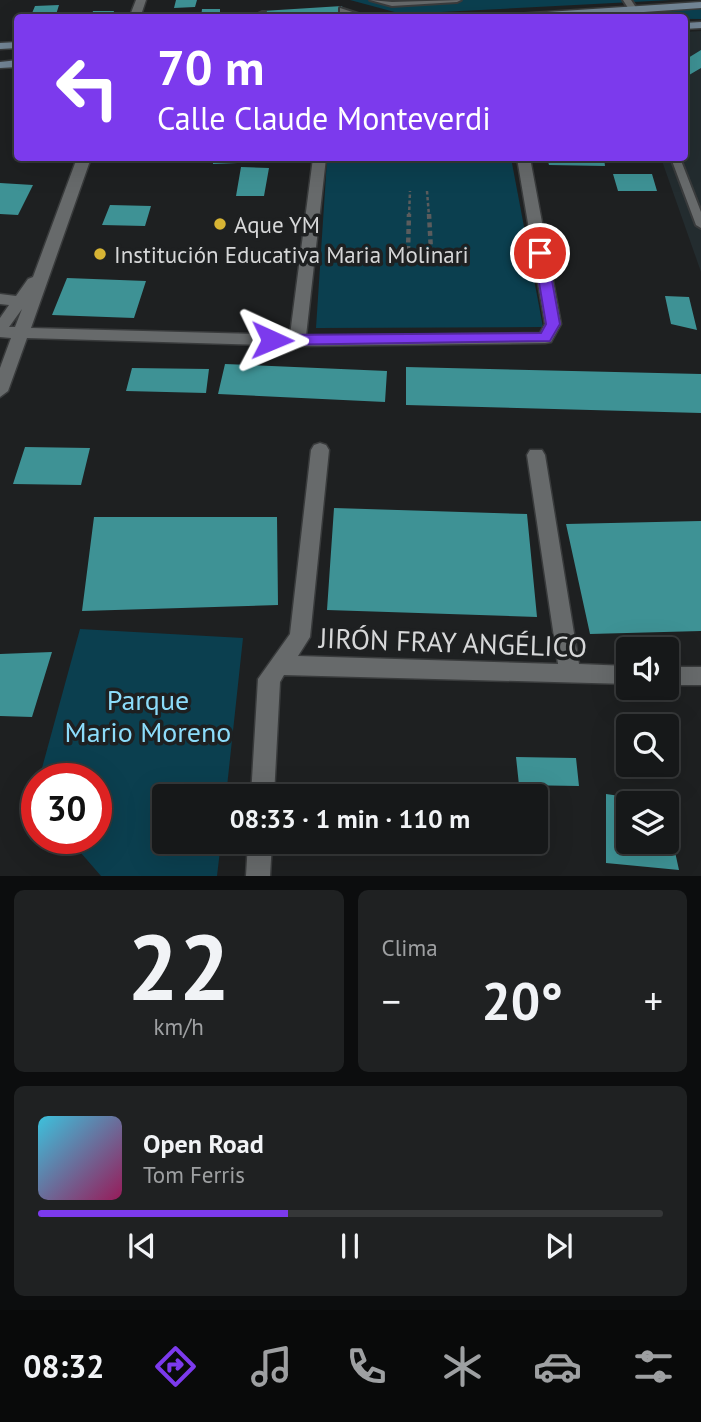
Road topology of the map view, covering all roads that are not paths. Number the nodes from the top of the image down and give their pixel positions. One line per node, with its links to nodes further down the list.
1 (374, 0): 3 (lane)
2 (457, 0): 3 (lane)
3 (439, 1)
4 (669, 3): 5 (main road); 6 (main road)
5 (630, 5): 9 (main road)
6 (701, 5)
7 (343, 10): 8 (lane)
8 (356, 14)
9 (541, 14)
10 (84, 161): 15 (street)
11 (319, 161): 20 (street)
12 (524, 161): 20 (street)
13 (677, 161): 14 (lane)
14 (701, 225)
15 (46, 261): 17 (street); 19 (street)
16 (0, 299): 17 (street)
17 (20, 301): 18 (street)
18 (0, 330): 19 (street)
19 (23, 332): 20 (street); 21 (street)
20 (297, 341)
21 (0, 391)
22 (320, 450): 24 (street)
23 (536, 455): 25 (street)
24 (276, 668): 25 (street, JIRÓN FRAY ANGÉLICO); 29 (street)
25 (570, 675): 26 (street, JIRÓN FRAY ANGÉLICO)
26 (616, 676)
27 (679, 676): 28 (street)
28 (701, 676)
29 (263, 784)
30 (260, 854): 31 (street)
31 (260, 876)

